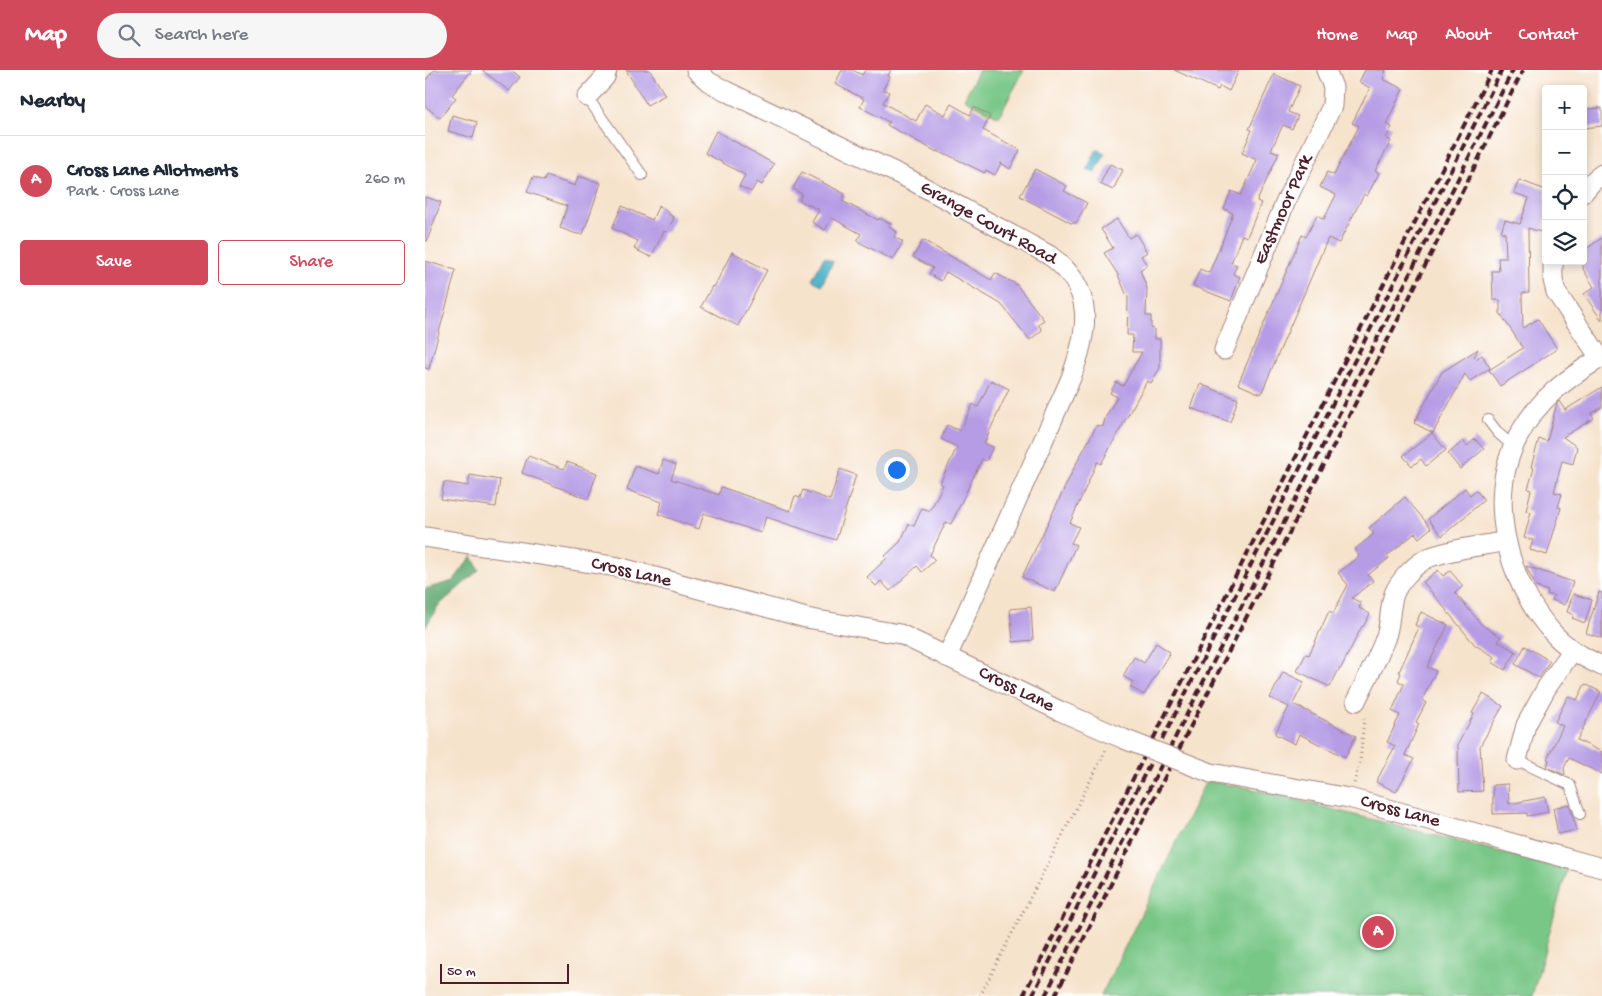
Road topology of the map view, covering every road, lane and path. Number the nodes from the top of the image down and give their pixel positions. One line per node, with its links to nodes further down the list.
1 (607, 70): 4 (street)
2 (696, 70): 16 (street, Grange Court Road)
3 (1327, 70): 9 (street, Eastmoor Park)
4 (587, 97): 6 (lane)
5 (1602, 174): 7 (street)
6 (641, 175)
7 (1587, 188)
8 (1553, 265): 10 (street)
9 (1224, 350)
10 (1601, 358): 12 (street)
11 (1489, 420): 12 (lane)
12 (1514, 446): 14 (street)
13 (425, 537): 16 (street, Cross Lane)
14 (1506, 541): 15 (street); 18 (street)
15 (1572, 650): 17 (street); 20 (street)
16 (947, 657): 21 (street, Cross Lane, bridge)
17 (1602, 666)
18 (1356, 701): 21 (path)
19 (1099, 744): 24 (path)
20 (1517, 760): 22 (lane)
21 (1349, 798): 23 (street, Cross Lane)
22 (1580, 814)
23 (1602, 868)
24 (980, 996)

